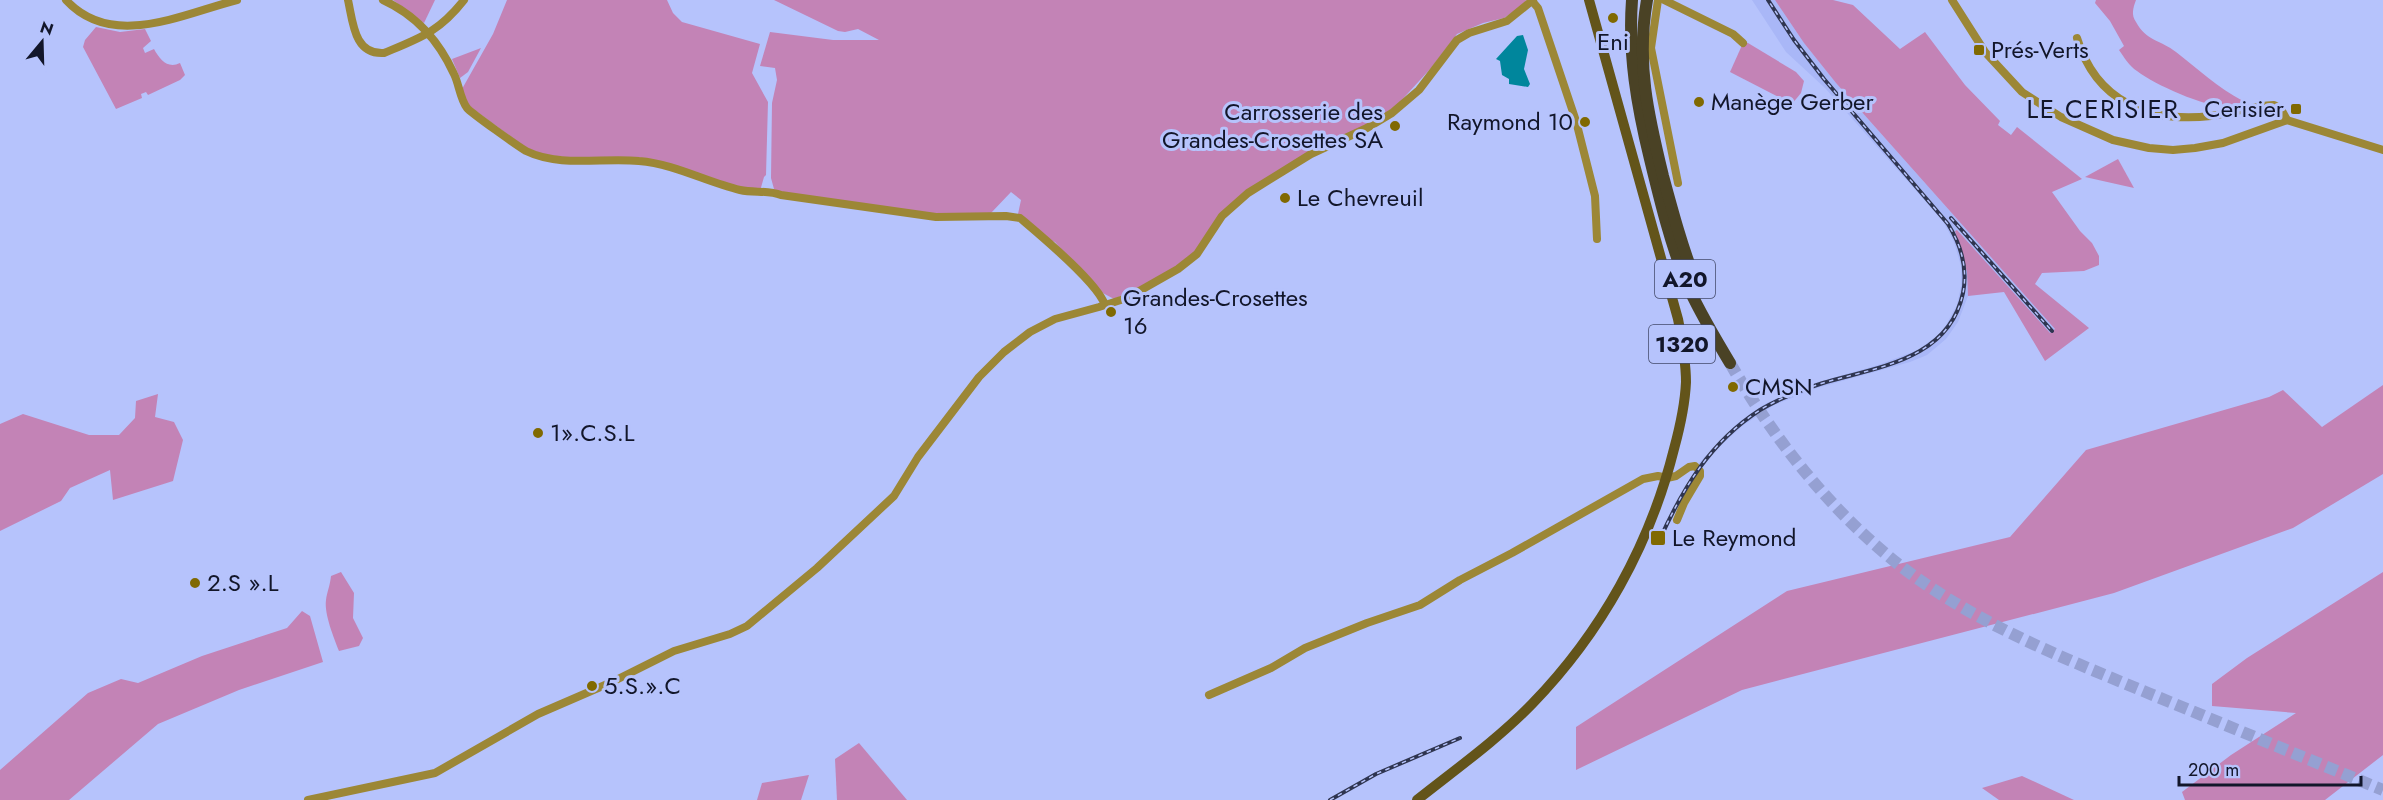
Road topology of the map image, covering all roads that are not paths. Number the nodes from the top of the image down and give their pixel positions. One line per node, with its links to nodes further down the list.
1 (66, 0): 2 (street)
2 (237, 0)
3 (348, 0): 13 (street)
4 (382, 0): 13 (street)
5 (464, 0): 13 (street)
6 (1532, 0): 19 (street); 20 (street)
7 (1589, 0): 21 (main road, 1320)
8 (1632, 0): 9 (highway, A20)
9 (1647, 0)
10 (1658, 0): 18 (street)
11 (1664, 0): 15 (street)
12 (1952, 0): 16 (street)
13 (430, 33): 20 (street)
14 (2077, 38): 16 (street)
15 (1743, 43)
16 (2287, 120): 17 (street)
17 (2383, 150)
18 (1678, 183)
19 (1597, 238)
20 (1105, 305): 24 (street)
21 (1667, 478): 22 (street); 23 (street); 25 (main road, 1320)
22 (1677, 520)
23 (1209, 695)
24 (308, 800)
25 (1417, 800)

